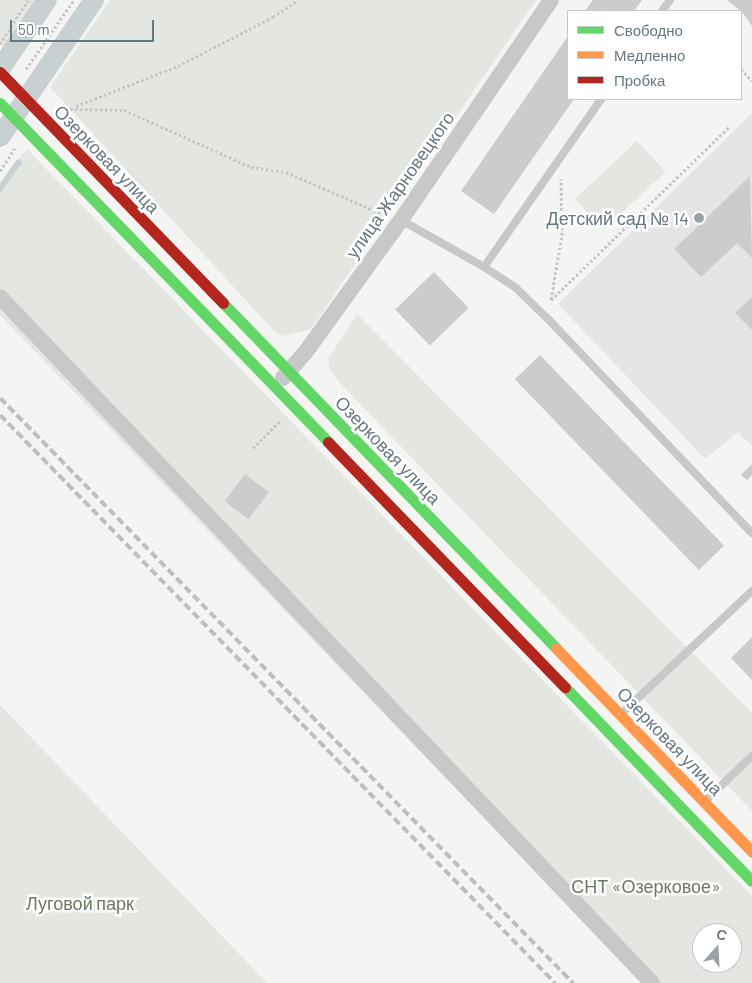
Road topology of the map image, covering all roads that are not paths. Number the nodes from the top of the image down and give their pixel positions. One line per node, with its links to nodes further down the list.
1 (551, 0): 5 (street, улица Жарновецкого)
2 (0, 72): 8 (street, Озерковая улица)
3 (600, 100): 6 (lane)
4 (0, 103): 9 (street, Озерковая улица)
5 (401, 220): 6 (lane); 8 (street, улица Жарновецкого)
6 (484, 267): 10 (lane)
7 (0, 297): 18 (street)
8 (288, 373): 9 (street, улица Жарновецкого); 12 (street, Озерковая улица)
9 (274, 387): 13 (street, Озерковая улица)
10 (752, 533)
11 (752, 591): 12 (lane)
12 (620, 715): 13 (lane); 15 (street, Озерковая улица)
13 (605, 728): 15 (street, Озерковая улица)
14 (752, 756): 15 (lane)
15 (697, 809): 16 (street, Озерковая улица); 17 (street, Озерковая улица)
16 (752, 852)
17 (752, 881)
18 (652, 983)

